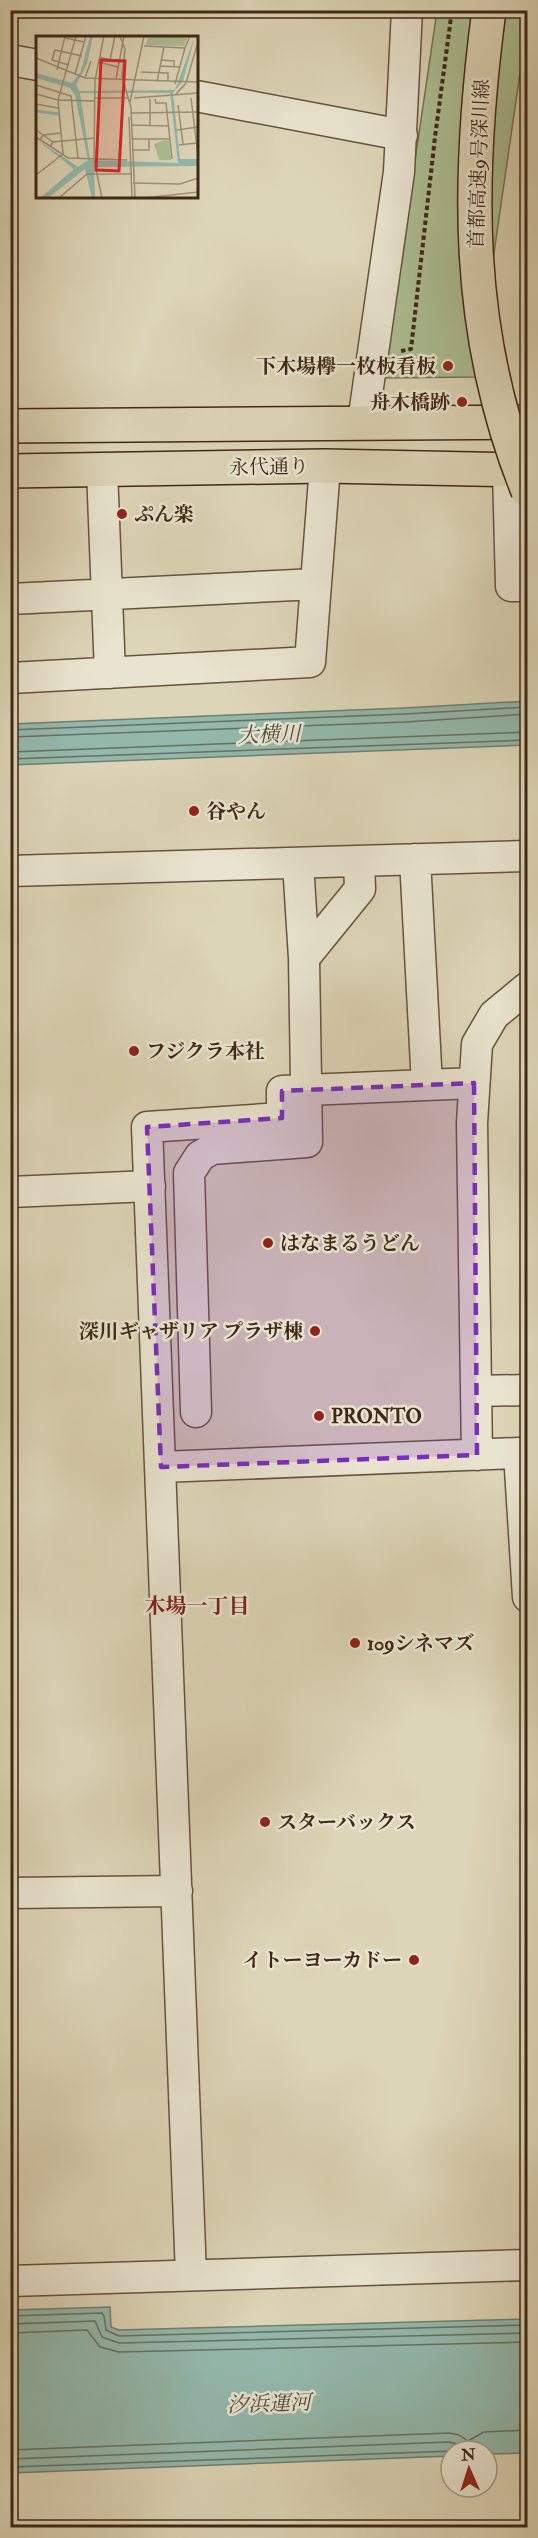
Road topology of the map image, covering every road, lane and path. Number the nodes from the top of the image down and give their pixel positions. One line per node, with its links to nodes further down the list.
1 (452, 10): 8 (path)
2 (490, 10): 15 (main road, 首都高速9号深川線, bridge)
3 (399, 12): 7 (street)
4 (10, 60): 5 (street)
5 (36, 65)
6 (198, 96): 7 (street)
7 (402, 135): 8 (street)
8 (371, 359): 9 (street)
9 (363, 422): 10 (main road); 11 (main road)
10 (528, 422)
11 (10, 426)
12 (325, 466): 13 (main road, 永代通り); 15 (main road, 永代通り); 16 (street)
13 (102, 470): 14 (main road, 永代通り); 18 (street)
14 (10, 471)
15 (523, 478): 17 (street)
16 (316, 584): 18 (street); 20 (street)
17 (528, 586)
18 (107, 595): 19 (street); 20 (street)
19 (10, 599)
20 (110, 673): 21 (street)
21 (10, 678)
22 (528, 856): 23 (street)
23 (416, 859): 24 (street); 30 (street)
24 (359, 861): 25 (street); 27 (street)
25 (298, 863): 26 (street); 27 (street)
26 (10, 871)
27 (304, 958): 31 (street)
28 (528, 987): 29 (street)
29 (474, 1083): 30 (street); 35 (street)
30 (427, 1085): 31 (street)
31 (306, 1089): 32 (street); 36 (street)
32 (150, 1186): 33 (street); 38 (street)
33 (10, 1192)
34 (528, 1390): 35 (street)
35 (476, 1391): 37 (street)
36 (196, 1412)
37 (477, 1455): 38 (street); 39 (street)
38 (160, 1467): 40 (street)
39 (528, 1597)
40 (177, 1891): 41 (street); 43 (street)
41 (10, 1893)
42 (528, 2265): 43 (street)
43 (191, 2275): 44 (street)
44 (10, 2281)

